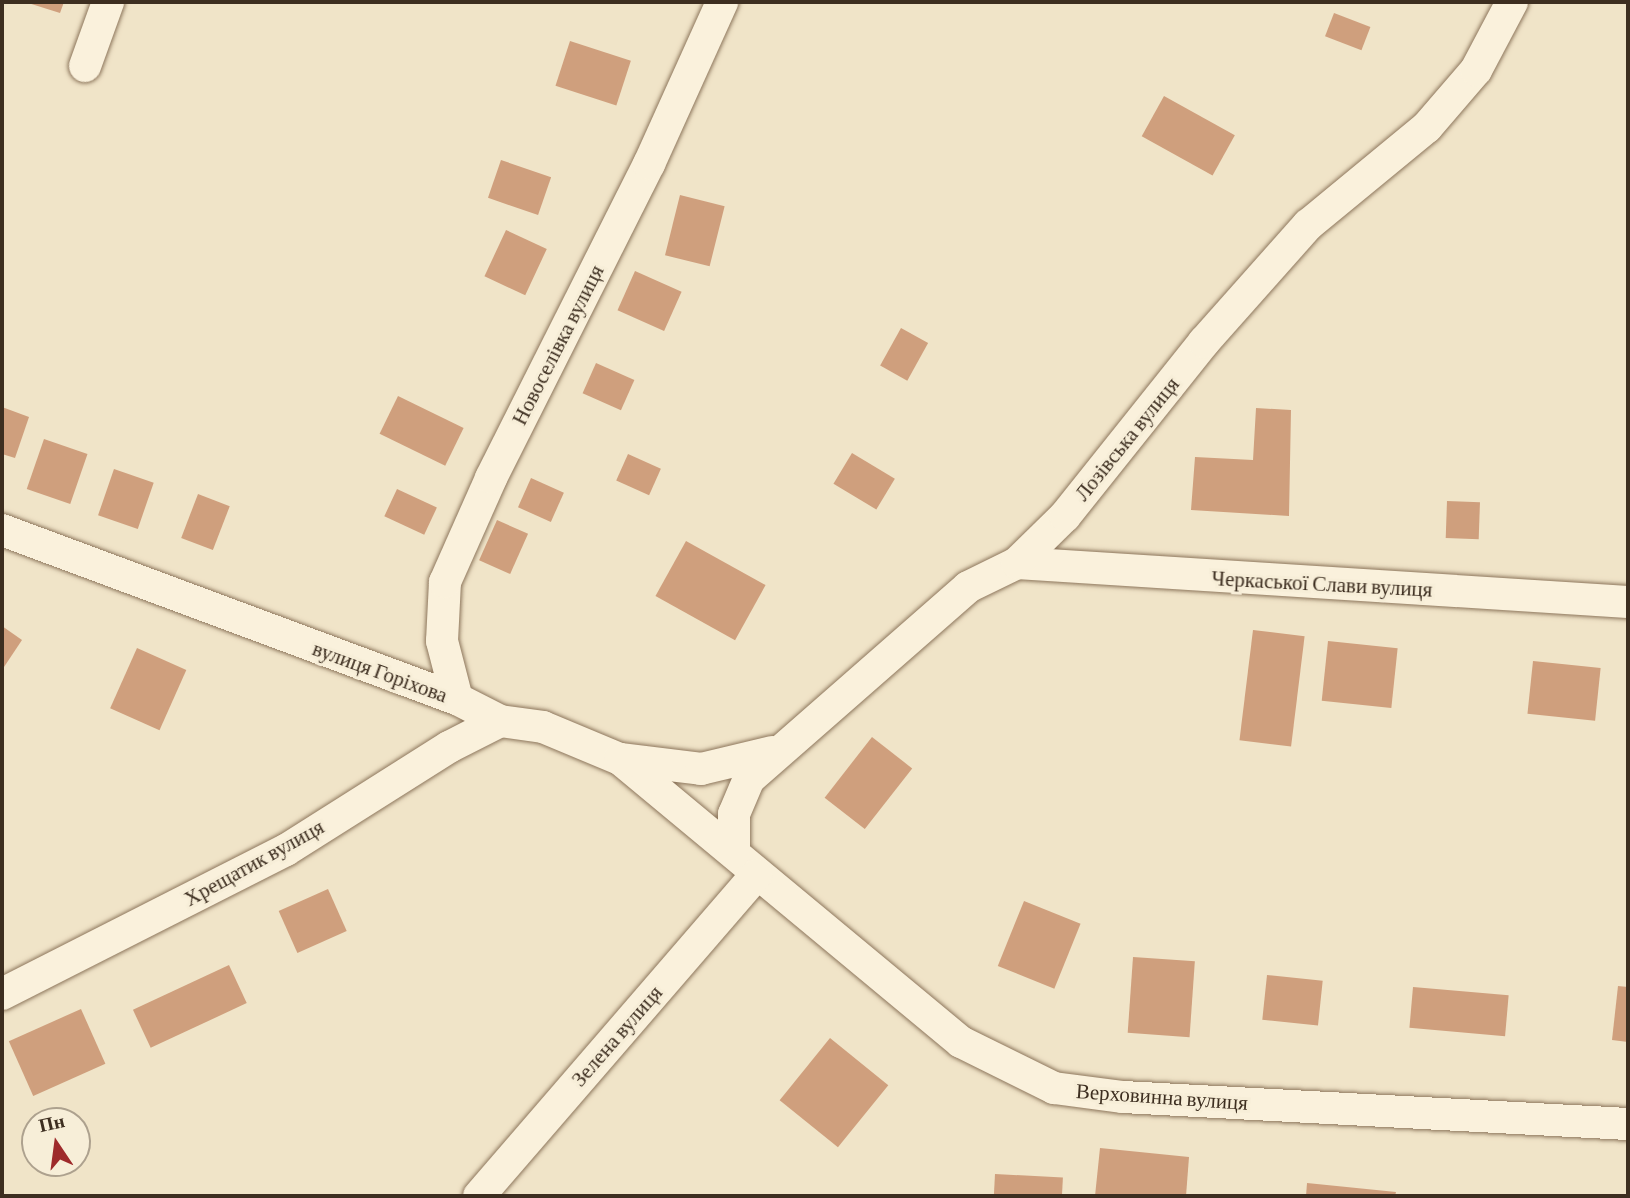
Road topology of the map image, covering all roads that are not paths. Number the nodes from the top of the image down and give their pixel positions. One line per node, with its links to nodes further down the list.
1 (108, 2): 4 (street)
2 (722, 2): 8 (street, Новоселівка вулиця)
3 (1512, 2): 6 (street, Лозівська вулиця)
4 (85, 66)
5 (2, 530): 8 (street, вулиця Горіхова)
6 (1017, 562): 7 (street, Черкаської Слави вулиця); 10 (street, Лозівська вулиця)
7 (1628, 602)
8 (457, 699): 9 (street, вулиця Горіхова)
9 (500, 721): 11 (street, вулиця Горіхова); 14 (street, Хрещатик вулиця)
10 (780, 750): 11 (street); 12 (street, Лозівська вулиця)
11 (620, 759): 12 (street, вулиця Горіхова)
12 (734, 852): 13 (street, Верховинна вулиця)
13 (756, 875): 15 (street, Верховинна вулиця); 16 (street, Зелена вулиця)
14 (2, 994)
15 (1628, 1124)
16 (479, 1196)

